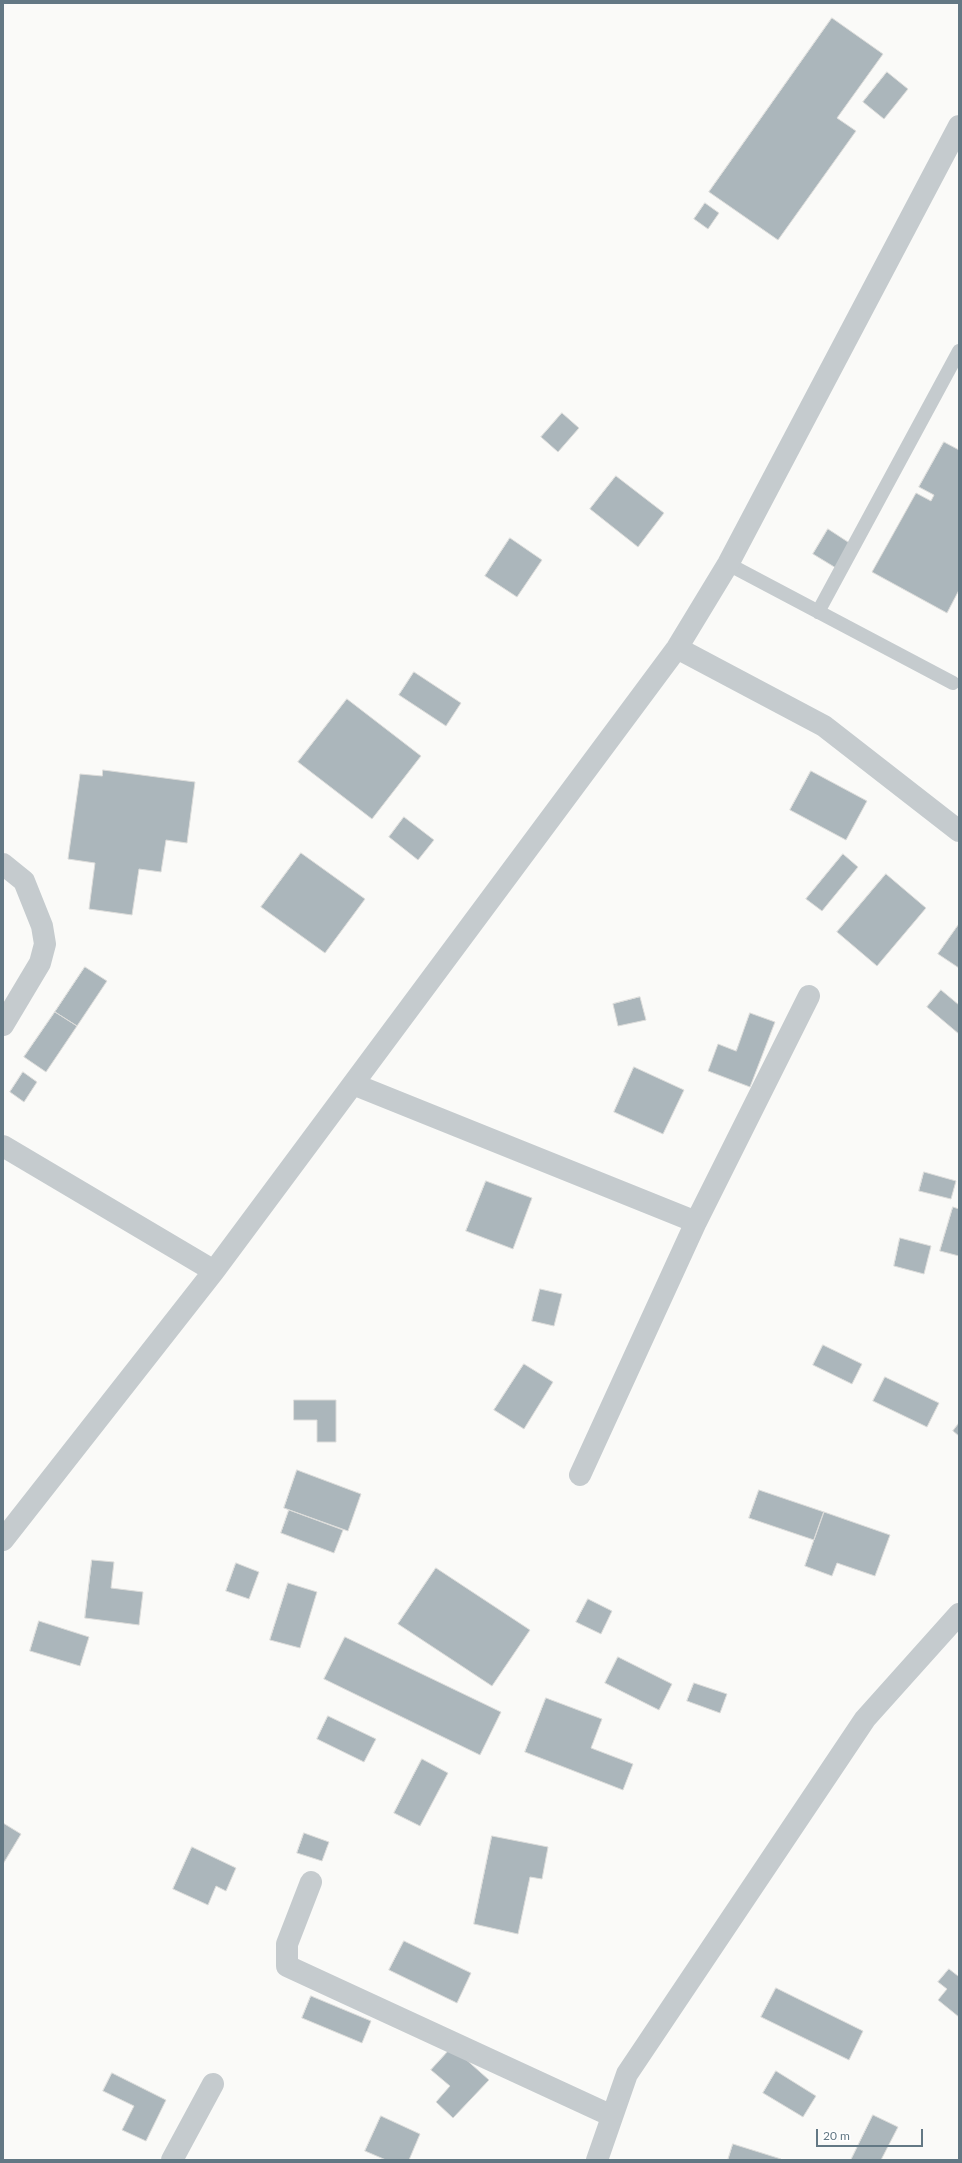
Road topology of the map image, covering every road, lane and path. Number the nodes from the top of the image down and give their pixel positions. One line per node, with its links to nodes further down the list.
1 (959, 126): 3 (street)
2 (959, 351): 4 (lane)
3 (728, 564): 4 (lane); 5 (street)
4 (818, 612): 6 (lane)
5 (677, 648): 7 (street); 11 (street)
6 (953, 682)
7 (959, 831)
8 (3, 864): 10 (street)
9 (809, 996): 13 (street)
10 (3, 1025)
11 (353, 1084): 13 (street); 14 (street)
12 (3, 1146): 14 (street)
13 (696, 1222): 15 (street)
14 (214, 1272): 16 (street)
15 (580, 1475)
16 (3, 1540)
17 (959, 1614): 20 (street)
18 (311, 1882): 20 (street)
19 (213, 2084): 21 (street)
20 (612, 2116): 22 (street)
21 (172, 2160)
22 (596, 2160)

